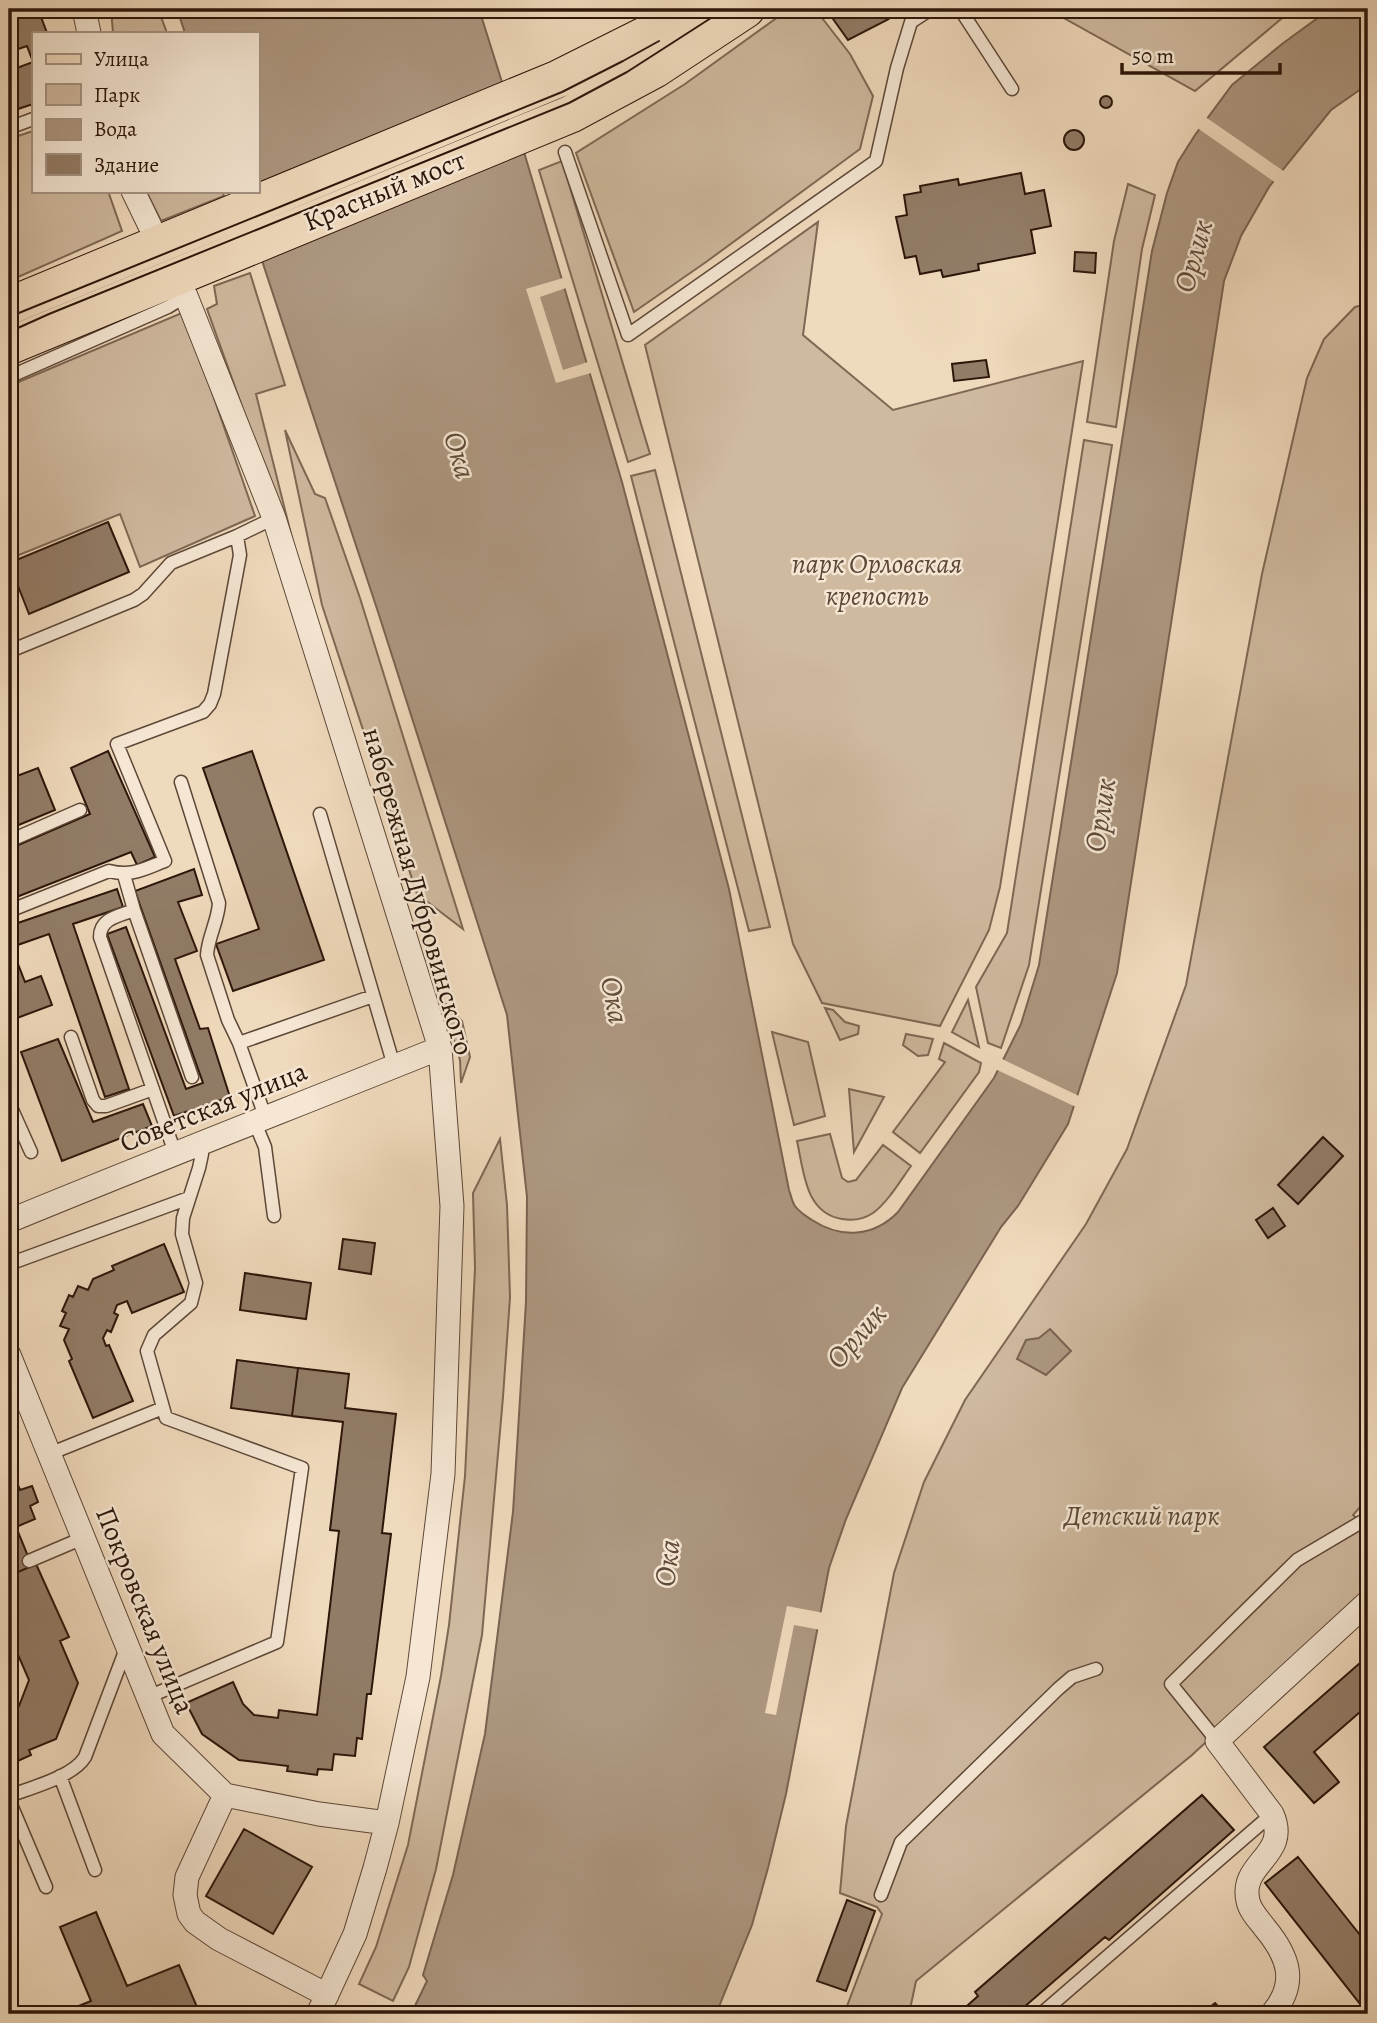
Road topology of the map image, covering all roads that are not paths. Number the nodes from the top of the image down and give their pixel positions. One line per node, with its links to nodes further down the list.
1 (84, 9): 6 (street)
2 (746, 9): 5 (main road)
3 (931, 9): 10 (lane)
4 (960, 9): 7 (lane)
5 (694, 19): 14 (main road, Красный мост); 15 (main road, Красный мост)
6 (89, 32)
7 (1012, 89)
8 (32, 119): 9 (lane)
9 (9, 128)
10 (565, 152)
11 (133, 192): 12 (street)
12 (150, 226)
13 (186, 296): 16 (lane); 17 (street, набережная Дубровинского)
14 (24, 299)
15 (9, 346)
16 (9, 377)
17 (274, 519): 18 (lane); 30 (street, набережная Дубровинского)
18 (237, 536): 19 (lane); 24 (lane)
19 (9, 648)
20 (181, 782): 29 (lane)
21 (80, 810): 23 (lane)
22 (320, 814): 27 (lane)
23 (9, 841)
24 (124, 875): 25 (lane); 26 (lane)
25 (134, 909): 32 (lane); 33 (lane)
26 (9, 911)
27 (373, 996): 29 (lane); 31 (lane)
28 (71, 1037): 33 (lane)
29 (239, 1044): 35 (lane)
30 (440, 1048): 31 (street, Советская улица); 58 (street, набережная Дубровинского)
31 (394, 1066): 35 (street, Советская улица)
32 (192, 1077)
33 (153, 1089): 38 (lane)
34 (9, 1103): 37 (lane)
35 (260, 1121): 36 (street, Советская улица); 40 (lane)
36 (200, 1144): 38 (street, Советская улица); 39 (lane)
37 (31, 1152)
38 (175, 1153): 41 (street, Советская улица)
39 (189, 1198): 42 (lane); 44 (lane)
40 (274, 1216)
41 (9, 1221)
42 (9, 1264)
43 (9, 1355): 45 (street, Покровская улица)
44 (163, 1408): 45 (lane); 52 (lane)
45 (49, 1454): 47 (street, Покровская улица)
46 (1368, 1518): 53 (lane)
47 (83, 1538): 48 (lane); 50 (street, Покровская улица)
48 (29, 1561)
49 (1368, 1602): 53 (street)
50 (127, 1646): 52 (street, Покровская улица); 54 (lane)
51 (1096, 1669): 61 (lane)
52 (148, 1697): 55 (street, Покровская улица)
53 (1217, 1741): 57 (street)
54 (60, 1776): 56 (lane); 59 (lane)
55 (225, 1795): 58 (street); 62 (street)
56 (9, 1798): 60 (lane)
57 (1272, 1814): 63 (lane); 64 (street)
58 (387, 1823): 62 (street, набережная Дубровинского)
59 (95, 1870)
60 (46, 1887)
61 (881, 1895)
62 (322, 2005)
63 (1041, 2014)
64 (1272, 2014)

